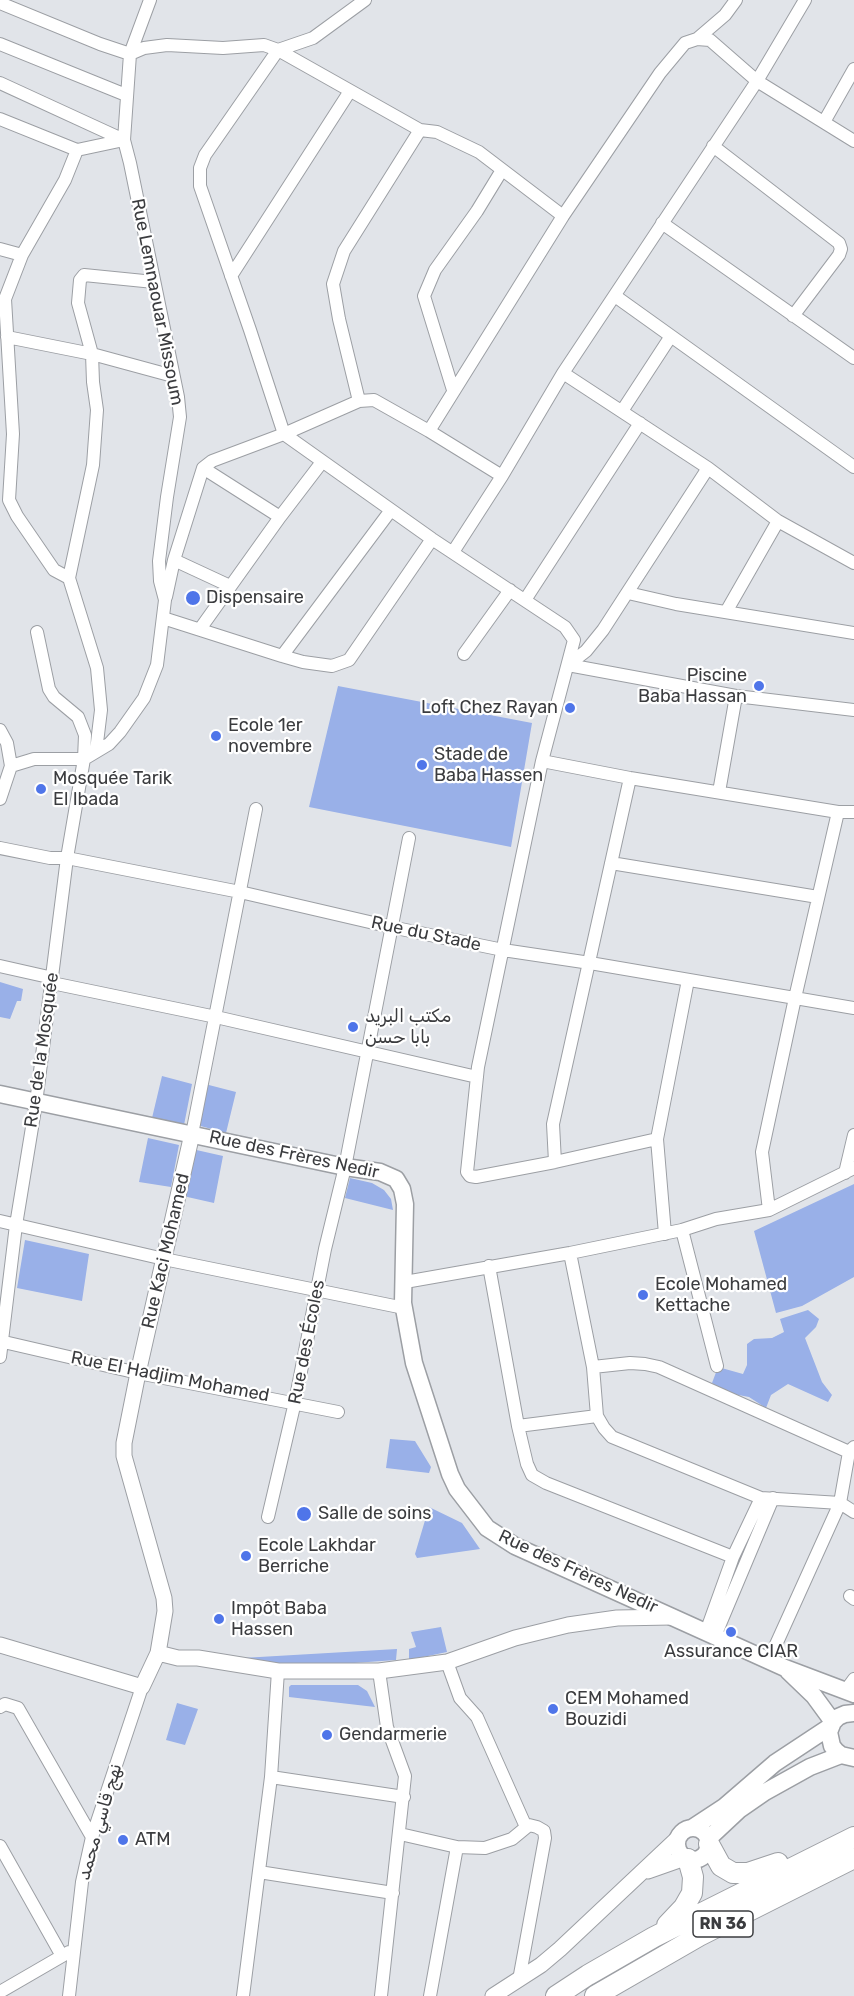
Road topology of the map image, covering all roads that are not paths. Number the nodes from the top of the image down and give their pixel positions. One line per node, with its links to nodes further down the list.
1 (150, 0): 9 (street, Rue Lemnaouar Missoum)
2 (365, 0): 8 (street)
3 (736, 0): 6 (street)
4 (805, 0): 11 (street)
5 (0, 3): 9 (street)
6 (697, 39): 11 (street); 23 (street)
7 (0, 44): 14 (street)
8 (278, 50): 9 (street); 13 (street); 27 (street)
9 (130, 54): 14 (street, Rue Lemnaouar Missoum)
10 (854, 69): 16 (street)
11 (757, 81): 16 (street); 20 (street)
12 (0, 83): 18 (street)
13 (350, 91): 17 (street); 27 (street)
14 (126, 95): 18 (street, Rue Lemnaouar Missoum)
15 (0, 119): 21 (street)
16 (824, 122): 19 (street)
17 (420, 130): 22 (street); 39 (street)
18 (124, 140): 21 (street); 28 (street, Rue Lemnaouar Missoum)
19 (854, 141)
20 (713, 146): 24 (street); 30 (street)
21 (77, 150): 26 (street)
22 (502, 170): 23 (street); 37 (street)
23 (564, 216): 37 (street)
24 (662, 223): 29 (street); 30 (street)
25 (0, 249): 26 (street)
26 (22, 255): 32 (street)
27 (231, 276): 43 (street)
28 (153, 282): 33 (street); 36 (street, Rue Lemnaouar Missoum)
29 (615, 296): 31 (street); 35 (street)
30 (793, 316): 34 (street)
31 (671, 336): 40 (street); 45 (street)
32 (7, 337): 33 (street); 38 (street)
33 (92, 354): 36 (street); 56 (street)
34 (854, 358)
35 (563, 373): 40 (street); 48 (street)
36 (172, 376): 60 (street, Rue Lemnaouar Missoum)
37 (453, 390): 42 (street)
38 (5, 396): 56 (street)
39 (359, 401): 42 (street); 43 (street)
40 (622, 411): 41 (street)
41 (640, 423): 47 (street); 61 (street)
42 (429, 430): 48 (street)
43 (284, 434): 44 (street); 46 (street)
44 (322, 462): 49 (street); 50 (street)
45 (854, 467)
46 (203, 468): 50 (street); 54 (street)
47 (708, 468): 51 (street); 59 (street)
48 (502, 476): 53 (street)
49 (391, 510): 52 (street); 68 (street)
50 (280, 517): 57 (street)
51 (778, 521): 55 (street); 62 (street)
52 (432, 539): 53 (street); 68 (street)
53 (453, 552): 58 (street)
54 (174, 560): 57 (street); 60 (street)
55 (854, 563)
56 (69, 578): 73 (street)
57 (230, 586): 64 (street)
58 (510, 590): 61 (street); 67 (street)
59 (627, 593): 62 (street); 69 (street)
60 (165, 600): 63 (street, Rue Lemnaouar Missoum)
61 (525, 600): 69 (street)
62 (726, 612): 66 (street)
63 (163, 618): 64 (street); 73 (street, Rue Lemnaouar Missoum)
64 (200, 629): 68 (street)
65 (37, 632): 74 (street, Rue de la Mosquée)
66 (854, 633)
67 (464, 654)
68 (282, 656)
69 (568, 665): 70 (street); 75 (street)
70 (736, 696): 71 (street); 78 (street)
71 (854, 710)
72 (0, 730): 76 (street)
73 (96, 751): 74 (street, Rue Lemnaouar Missoum)
74 (84, 759): 76 (street); 85 (street, Rue de la Mosquée)
75 (542, 761): 77 (street); 90 (street)
76 (11, 766): 79 (street)
77 (630, 778): 78 (street); 86 (street)
78 (719, 792): 81 (street)
79 (0, 799)
80 (256, 809): 87 (street, Rue Kaci Mohamed)
81 (838, 812): 82 (street); 88 (street)
82 (854, 813)
83 (409, 838): 89 (street, Rue des Écoles)
84 (0, 849): 85 (street, Rue du Stade)
85 (67, 858): 87 (street, Rue du Stade); 93 (street, Rue de la Mosquée)
86 (611, 863): 88 (street); 91 (street)
87 (240, 892): 89 (street, Rue du Stade); 97 (street, Rue Kaci Mohamed)
88 (818, 897): 95 (street)
89 (391, 927): 90 (street, Rue du Stade); 98 (street, Rue des Écoles)
90 (503, 950): 91 (street, Rue du Stade); 99 (street)
91 (590, 963): 94 (street, Rue du Stade); 105 (street)
92 (0, 966): 93 (street)
93 (52, 980): 97 (street); 101 (street, Rue de la Mosquée)
94 (688, 980): 95 (street, Rue du Stade); 104 (street)
95 (795, 998): 96 (street, Rue du Stade); 108 (street)
96 (854, 1008)
97 (216, 1013): 98 (street); 102 (street, Rue Kaci Mohamed)
98 (367, 1052): 99 (street); 106 (street, Rue des Écoles)
99 (477, 1077): 105 (street)
100 (0, 1094): 101 (main road, Rue des Frères Nedir)
101 (36, 1103): 102 (main road, Rue des Frères Nedir); 110 (street, Rue de la Mosquée)
102 (192, 1134): 106 (main road, Rue des Frères Nedir); 114 (street, Rue Kaci Mohamed)
103 (854, 1135): 107 (street)
104 (657, 1139): 105 (street); 112 (street)
105 (555, 1162)
106 (345, 1167): 116 (main road, Rue des Frères Nedir); 117 (street, Rue des Écoles)
107 (849, 1171): 108 (street)
108 (769, 1210): 111 (street)
109 (0, 1221): 110 (street)
110 (16, 1225): 114 (street); 119 (street, Rue de la Mosquée)
111 (682, 1230): 112 (street); 121 (street)
112 (665, 1234): 113 (street)
113 (570, 1253): 115 (street); 122 (street)
114 (164, 1259): 117 (street); 123 (street, Rue Kaci Mohamed)
115 (489, 1266): 116 (street); 127 (street)
116 (405, 1282): 118 (main road, Rue des Frères Nedir)
117 (318, 1286): 118 (street); 124 (street, Rue des Écoles)
118 (404, 1308): 134 (main road, Rue des Frères Nedir)
119 (1, 1342): 120 (street, Rue de la Mosquée); 123 (street, Rue El Hadjim Mohamed)
120 (0, 1357)
121 (717, 1366)
122 (593, 1367): 126 (street); 128 (street)
123 (138, 1373): 124 (street, Rue El Hadjim Mohamed); 139 (street, Rue Kaci Mohamed)
124 (295, 1402): 125 (street, Rue El Hadjim Mohamed); 132 (street, Rue des Écoles)
125 (338, 1412)
126 (597, 1416): 127 (street); 129 (street)
127 (518, 1426): 133 (street)
128 (852, 1450): 130 (street)
129 (767, 1498): 130 (street); 133 (street); 137 (street)
130 (840, 1503): 131 (street); 140 (street)
131 (854, 1512)
132 (268, 1517)
133 (733, 1557): 137 (street)
134 (634, 1599): 135 (main road, Rue des Frères Nedir); 136 (street)
135 (675, 1617): 136 (street); 137 (main road, Rue des Frères Nedir)
136 (617, 1618): 141 (street)
137 (711, 1634): 140 (main road, Rue des Frères Nedir)
138 (0, 1645): 145 (street)
139 (158, 1653): 143 (street); 145 (street, Rue Kaci Mohamed)
140 (769, 1660): 142 (main road, Rue des Frères Nedir)
141 (447, 1662): 144 (street); 153 (street)
142 (785, 1668): 146 (main road, Rue des Frères Nedir); 149 (main road, Rue des Frères Nedir)
143 (278, 1671): 144 (street); 151 (street)
144 (379, 1671): 152 (street)
145 (142, 1687): 156 (street, نهج قاسي محمد)
146 (851, 1687)
147 (0, 1707): 156 (street)
148 (854, 1713): 149 (main road)
149 (832, 1724): 150 (main road, Rue des Frères Nedir); 154 (main road)
150 (848, 1756): 159 (main road)
151 (271, 1777): 152 (street); 165 (street)
152 (404, 1797): 155 (street)
153 (526, 1827): 161 (street); 171 (street)
154 (692, 1828): 158 (main road); 159 (main road)
155 (400, 1834): 161 (street); 167 (street)
156 (92, 1837): 169 (street, نهج قاسي محمد)
157 (854, 1837): 164 (highway)
158 (677, 1839): 162 (main road); 166 (street)
159 (708, 1842): 162 (main road); 164 (highway)
160 (0, 1846): 170 (street)
161 (457, 1847): 176 (street)
162 (687, 1858): 166 (street); 168 (highway)
163 (854, 1858): 179 (highway, RN 36)
164 (807, 1860): 168 (highway)
165 (259, 1872): 167 (street); 174 (street)
166 (638, 1877): 171 (street)
167 (393, 1893): 175 (street)
168 (654, 1936): 178 (highway)
169 (75, 1949): 170 (street); 173 (street, نهج قاسي محمد)
170 (62, 1956): 172 (street)
171 (519, 1980): 177 (street)
172 (0, 1992)
173 (69, 1996)
174 (243, 1996)
175 (381, 1996)
176 (430, 1996)
177 (493, 1996)
178 (556, 1996)
179 (595, 1996)

